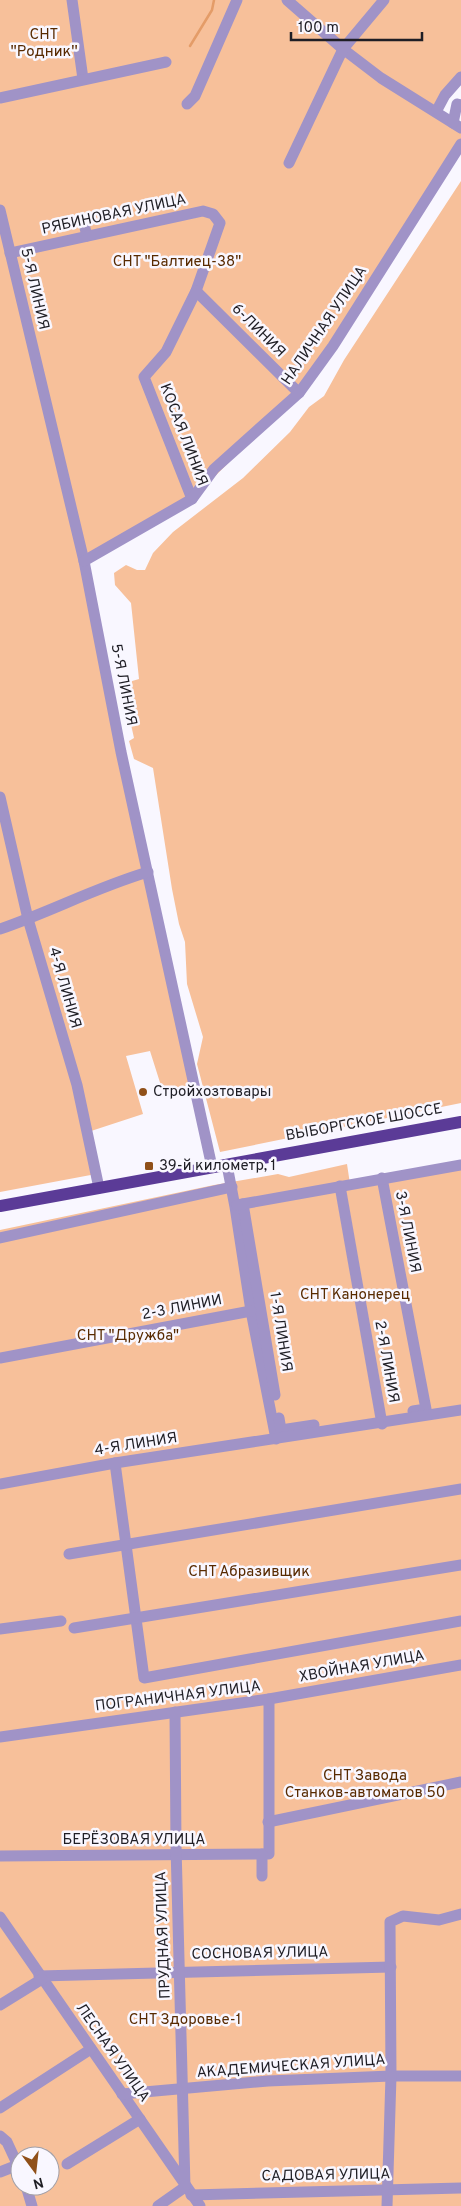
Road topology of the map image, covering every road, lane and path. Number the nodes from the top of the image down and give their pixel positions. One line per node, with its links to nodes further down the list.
1 (72, 0): 8 (street)
2 (237, 0): 10 (street)
3 (287, 0): 5 (street)
4 (384, 0): 5 (street)
5 (343, 49): 12 (street); 14 (street)
6 (166, 62): 8 (street)
7 (461, 77): 12 (street)
8 (83, 79): 9 (street)
9 (0, 98)
10 (187, 104)
11 (461, 105): 12 (street)
12 (449, 120)
13 (461, 144): 21 (street, НАЛИЧНАЯ УЛИЦА)
14 (289, 164)
15 (0, 210): 19 (street, 5-Я ЛИНИЯ)
16 (83, 220): 18 (street)
17 (220, 223): 18 (street, РЯБИНОВАЯ УЛИЦА); 20 (street, КОСАЯ ЛИНИЯ)
18 (87, 236): 19 (street, РЯБИНОВАЯ УЛИЦА)
19 (10, 253): 23 (street, 5-Я ЛИНИЯ)
20 (196, 291): 21 (street, 6-ЛИНИЯ); 22 (street, КОСАЯ ЛИНИЯ)
21 (299, 393): 22 (street, НАЛИЧНАЯ УЛИЦА)
22 (192, 499): 23 (street, НАЛИЧНАЯ УЛИЦА)
23 (84, 562): 25 (street, 5-Я ЛИНИЯ)
24 (0, 797): 26 (street, 4-Я ЛИНИЯ)
25 (148, 872): 26 (street); 31 (street, 5-Я ЛИНИЯ)
26 (28, 919): 27 (street); 35 (street, 4-Я ЛИНИЯ)
27 (0, 929)
28 (461, 1122): 29 (main road, ВЫБОРГСКОЕ ШОССЕ)
29 (227, 1165): 31 (main road); 34 (street)
30 (461, 1165): 32 (street)
31 (212, 1167): 35 (main road)
32 (382, 1178): 33 (street); 42 (street, 3-Я ЛИНИЯ)
33 (340, 1186): 36 (street); 42 (street, 2-Я ЛИНИЯ)
34 (232, 1187): 36 (street); 38 (street)
35 (99, 1188): 37 (main road)
36 (239, 1205): 39 (street); 43 (street, 1-Я ЛИНИЯ)
37 (0, 1206)
38 (0, 1238)
39 (251, 1311): 40 (street, 2-3 ЛИНИИ); 44 (street)
40 (0, 1358)
41 (461, 1410): 42 (street)
42 (381, 1420): 44 (street, 4-Я ЛИНИЯ)
43 (314, 1425)
44 (276, 1439): 45 (street, 4-Я ЛИНИЯ)
45 (115, 1463): 46 (street, 4-Я ЛИНИЯ); 48 (street)
46 (0, 1484)
47 (461, 1489): 48 (street)
48 (127, 1544): 49 (street); 51 (street)
49 (69, 1554)
50 (461, 1565): 51 (street)
51 (137, 1617): 53 (street); 54 (street)
52 (61, 1621): 55 (street)
53 (461, 1621)
54 (74, 1628)
55 (0, 1629)
56 (461, 1665): 57 (street, ХВОЙНАЯ УЛИЦА)
57 (269, 1699): 58 (street, ПОГРАНИЧНАЯ УЛИЦА); 61 (street, ПОГРАНИЧНАЯ УЛИЦА)
58 (175, 1712): 59 (street, ПОГРАНИЧНАЯ УЛИЦА); 63 (street, ПРУДНАЯ УЛИЦА)
59 (0, 1737)
60 (461, 1782): 61 (street)
61 (268, 1822): 62 (street, ПОГРАНИЧНАЯ УЛИЦА)
62 (265, 1854): 63 (street, БЕРЁЗОВАЯ УЛИЦА); 65 (street, ПОГРАНИЧНАЯ УЛИЦА)
63 (176, 1855): 64 (street, БЕРЁЗОВАЯ УЛИЦА); 69 (street, ПРУДНАЯ УЛИЦА)
64 (0, 1856)
65 (262, 1876)
66 (461, 1914): 68 (street)
67 (0, 1917): 70 (street, ЛЕСНАЯ УЛИЦА)
68 (392, 1967): 69 (street, СОСНОВАЯ УЛИЦА); 73 (street)
69 (180, 1971): 70 (street, СОСНОВАЯ УЛИЦА); 75 (street, ПРУДНАЯ УЛИЦА)
70 (40, 1977): 71 (street); 72 (street, ЛЕСНАЯ УЛИЦА)
71 (0, 2005)
72 (91, 2050): 76 (street, ЛЕСНАЯ УЛИЦА); 77 (street)
73 (391, 2076): 74 (street, АКАДЕМИЧЕСКАЯ УЛИЦА); 75 (street, АКАДЕМИЧЕСКАЯ УЛИЦА); 83 (street)
74 (461, 2076)
75 (184, 2089): 76 (street, АКАДЕМИЧЕСКАЯ УЛИЦА); 84 (street, ПРУДНАЯ УЛИЦА)
76 (122, 2094): 78 (street, ЛЕСНАЯ УЛИЦА)
77 (0, 2108)
78 (140, 2119): 81 (street); 84 (street, ЛЕСНАЯ УЛИЦА)
79 (0, 2136): 80 (street)
80 (10, 2148)
81 (67, 2164)
82 (461, 2188): 83 (street, САДОВАЯ УЛИЦА)
83 (387, 2190): 84 (street, САДОВАЯ УЛИЦА); 87 (street)
84 (188, 2191): 85 (street); 86 (street, ЛЕСНАЯ УЛИЦА)
85 (158, 2206)
86 (200, 2206)
87 (387, 2206)

